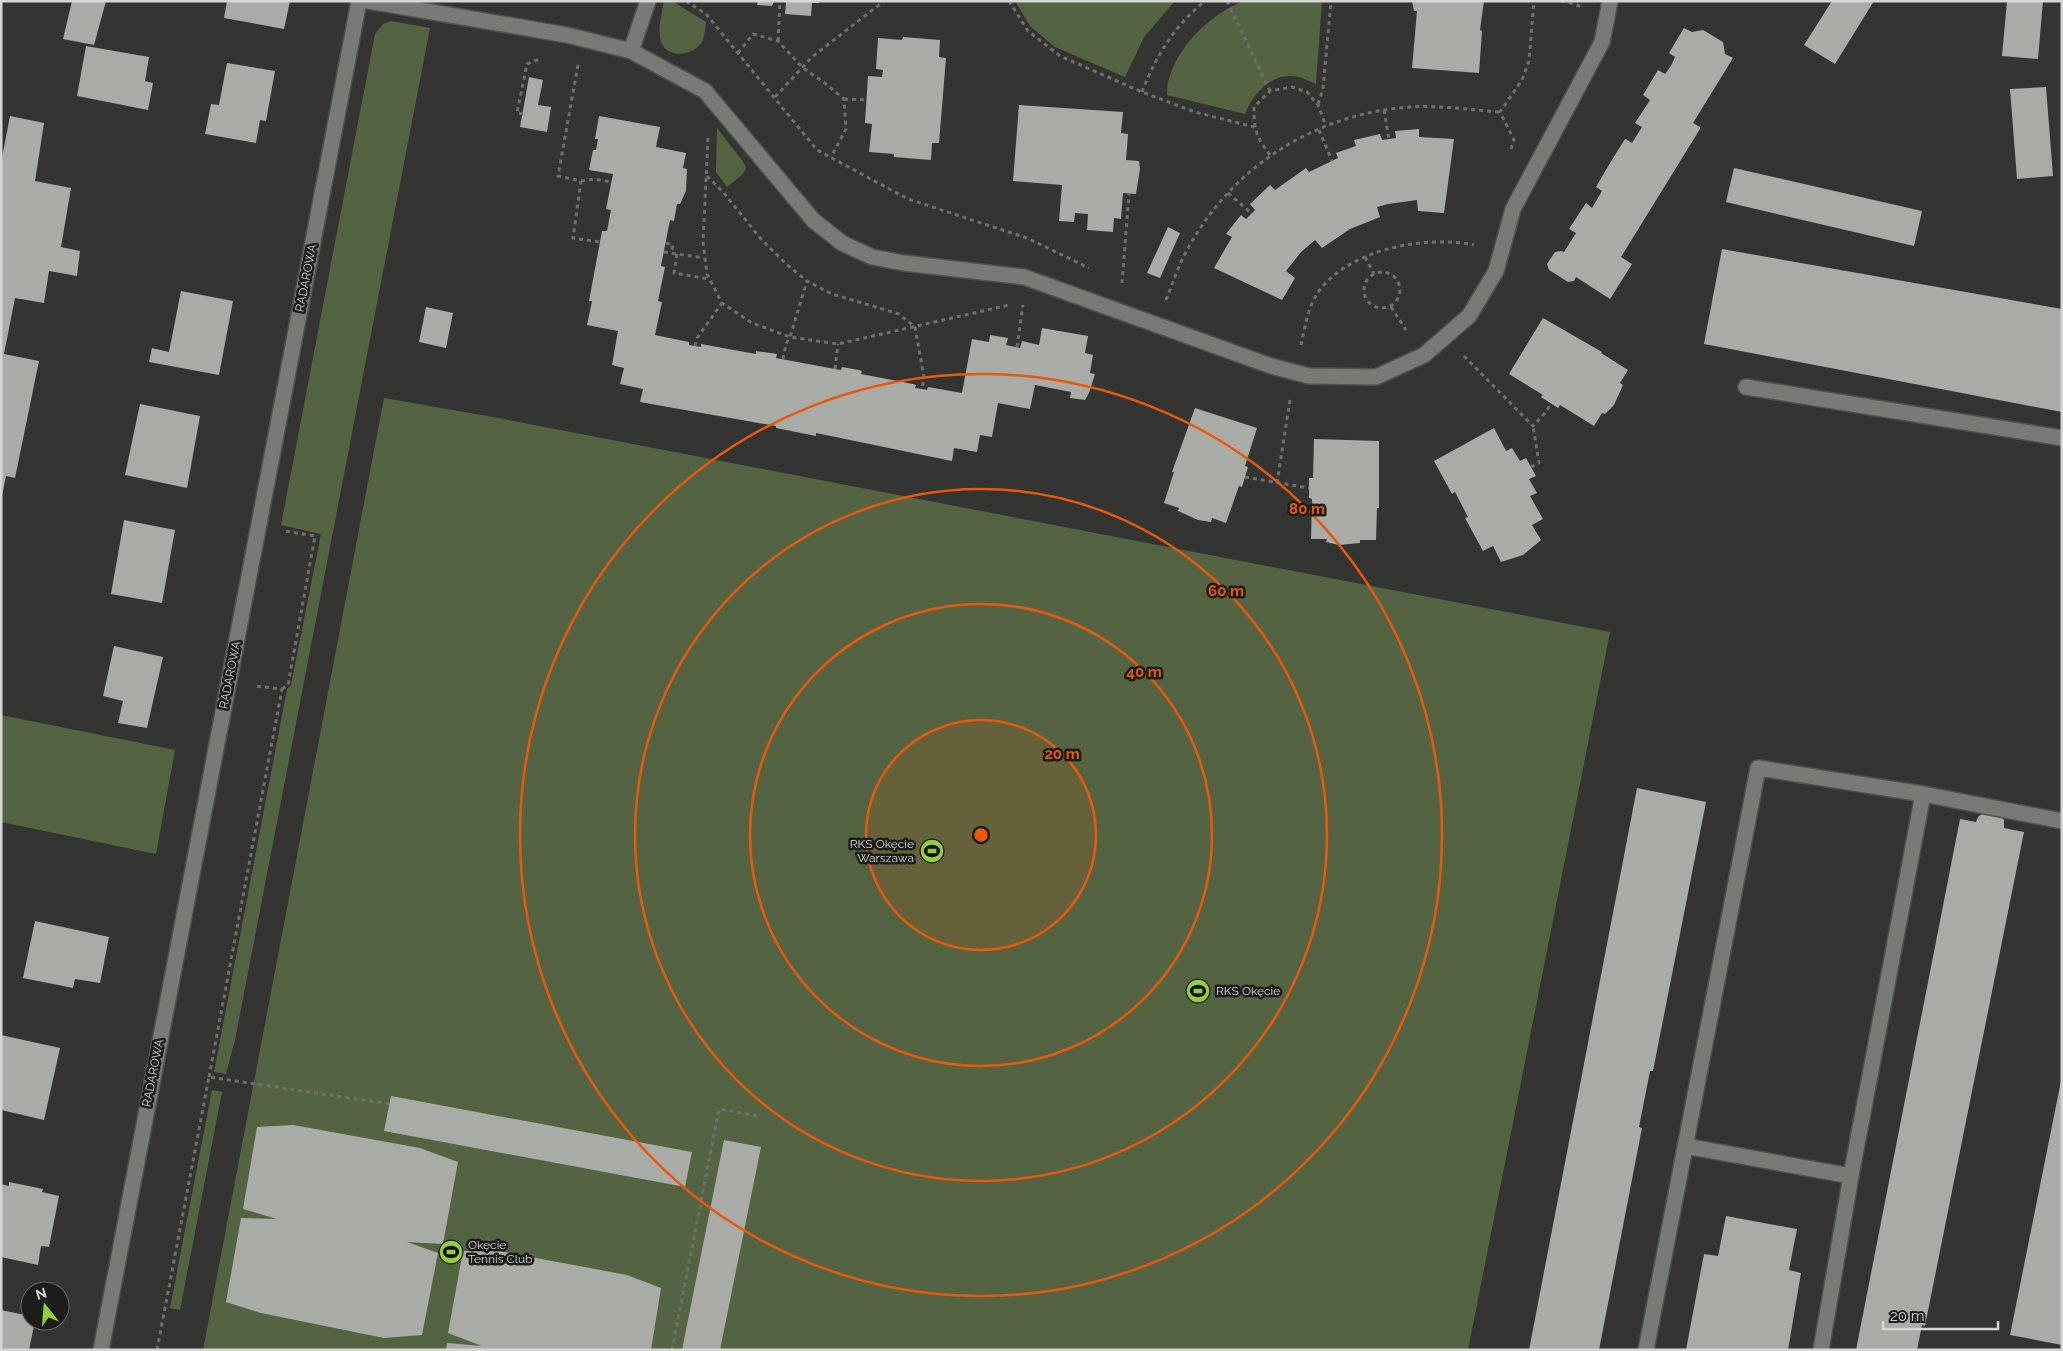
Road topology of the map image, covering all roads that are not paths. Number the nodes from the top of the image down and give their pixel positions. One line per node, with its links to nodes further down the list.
1 (359, 1): 12 (street, RADAROWA)
2 (368, 1): 5 (street)
3 (648, 1): 5 (street)
4 (1610, 1): 5 (street)
5 (631, 51)
6 (1746, 387): 7 (street)
7 (2062, 438)
8 (1923, 794): 9 (street); 10 (street); 11 (street)
9 (2062, 821)
10 (1685, 1146): 11 (street); 13 (street)
11 (1851, 1176): 14 (street)
12 (101, 1350)
13 (1646, 1350)
14 (1822, 1350)

